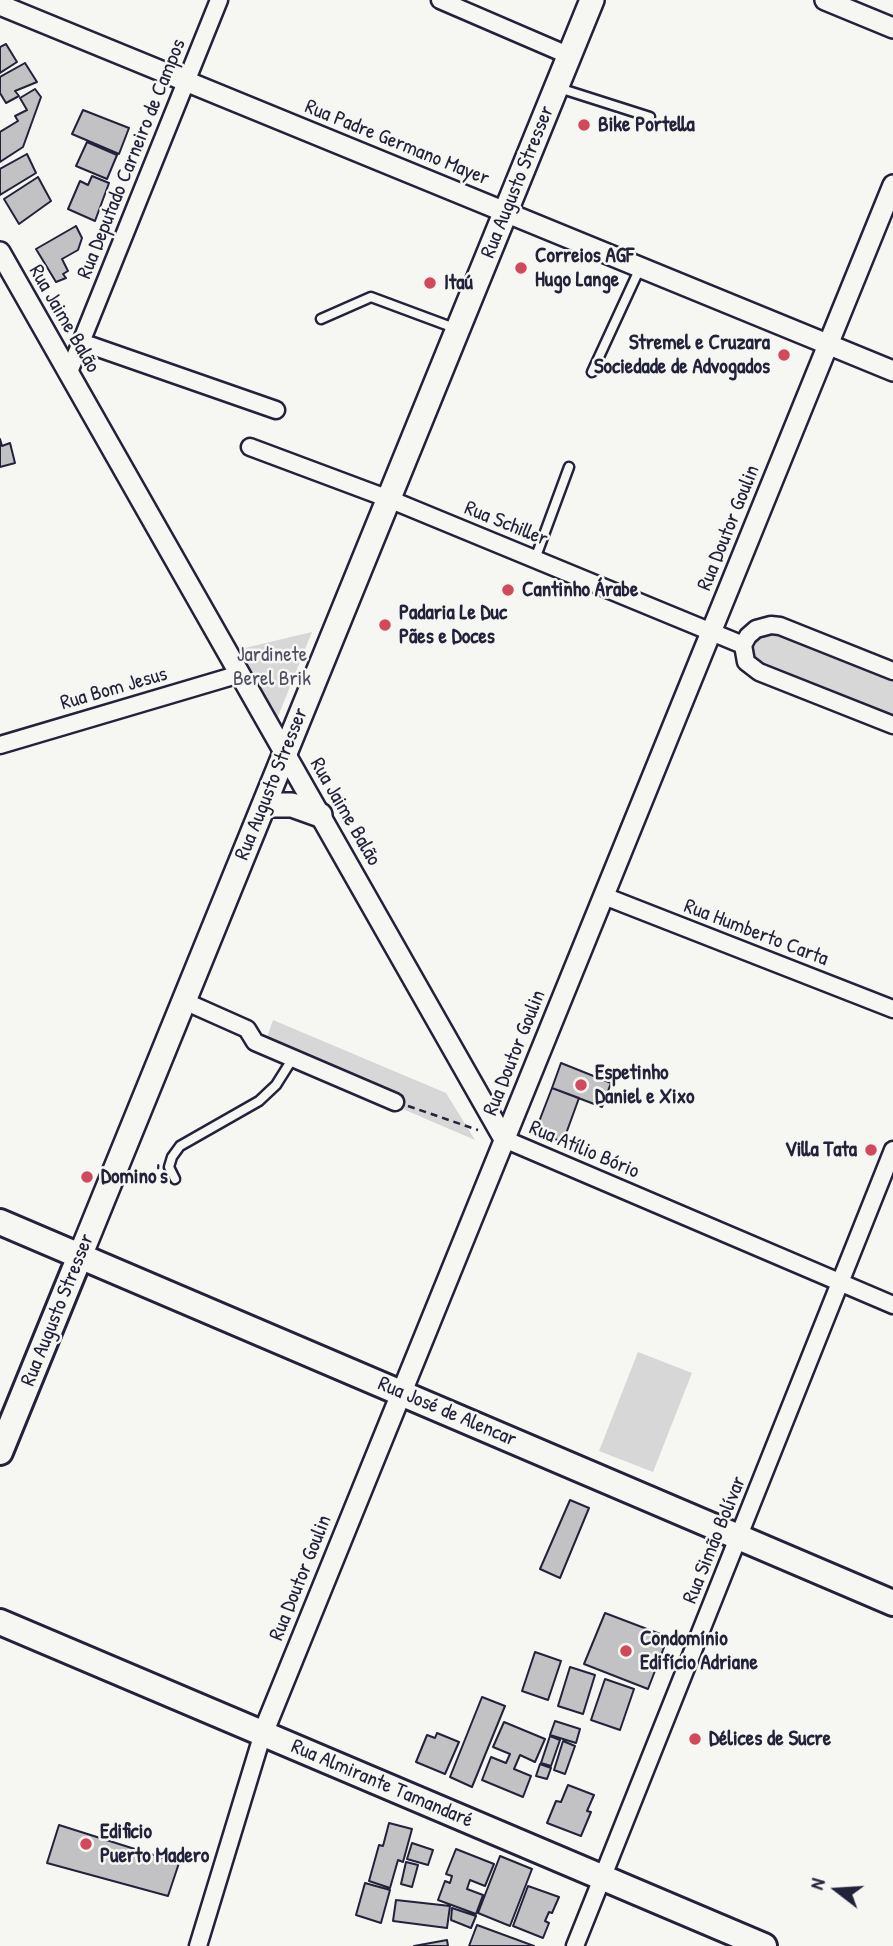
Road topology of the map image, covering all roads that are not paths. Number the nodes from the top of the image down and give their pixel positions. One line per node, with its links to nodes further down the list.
1 (219, 0): 8 (street, Rua Deputado Carneiro de Campos)
2 (440, 0): 7 (street)
3 (592, 0): 7 (main road, Rua Augusto Stresser)
4 (825, 0): 6 (street)
5 (0, 5): 8 (street, Rua Padre Germano Mayer)
6 (893, 27)
7 (570, 56): 9 (main road, Rua Augusto Stresser)
8 (186, 82): 12 (street, Rua Padre Germano Mayer); 17 (street, Rua Deputado Carneiro de Campos)
9 (557, 87): 10 (lane); 12 (main road, Rua Augusto Stresser)
10 (650, 117)
11 (893, 185): 18 (street, Rua Doutor Goulin)
12 (506, 212): 14 (street, Rua Padre Germano Mayer); 16 (main road, Rua Augusto Stresser)
13 (0, 251): 20 (street, Rua Jaime Balão)
14 (640, 268): 18 (street, Rua Padre Germano Mayer); 21 (lane)
15 (321, 320): 16 (lane)
16 (458, 329): 25 (main road, Rua Augusto Stresser)
17 (81, 342): 20 (street, Rua Deputado Carneiro de Campos); 22 (street)
18 (828, 345): 19 (street, Rua Padre Germano Mayer); 27 (street, Rua Doutor Goulin)
19 (893, 371)
20 (69, 372): 30 (street, Rua Jaime Balão)
21 (592, 372)
22 (276, 410)
23 (250, 447): 25 (street, Rua Schiller)
24 (569, 467): 26 (lane)
25 (389, 499): 26 (street, Rua Schiller); 33 (main road, Rua Augusto Stresser)
26 (535, 559): 27 (street, Rua Schiller)
27 (711, 632): 28 (street, Rua Schiller); 36 (street, Rua Doutor Goulin)
28 (743, 645): 29 (street); 31 (street)
29 (893, 671)
30 (240, 674): 32 (street, Rua Bom Jesus); 33 (street, Rua Jaime Balão)
31 (893, 725)
32 (0, 745)
33 (285, 753): 34 (main road, Rua Augusto Stresser); 35 (street, Rua Jaime Balão)
34 (264, 805): 35 (main road); 37 (main road, Rua Augusto Stresser)
35 (320, 815): 41 (street, Rua Jaime Balão)
36 (604, 896): 38 (street, Rua Humberto Carta); 41 (street, Rua Doutor Goulin)
37 (184, 1001): 39 (street); 45 (main road, Rua Augusto Stresser)
38 (893, 1009)
39 (293, 1058): 40 (street); 43 (lane)
40 (395, 1102)
41 (504, 1139): 46 (street, Rua Atílio Bório); 48 (street, Rua Doutor Goulin)
42 (893, 1150): 46 (street, Rua Simão Bolívar)
43 (175, 1179)
44 (0, 1222): 45 (main road, Rua José de Alencar)
45 (80, 1256): 48 (main road, Rua José de Alencar); 49 (main road, Rua Augusto Stresser)
46 (840, 1282): 47 (street, Rua Atílio Bório); 50 (street, Rua Simão Bolívar)
47 (893, 1305)
48 (401, 1393): 50 (main road, Rua José de Alencar); 53 (street, Rua Doutor Goulin)
49 (0, 1452)
50 (739, 1537): 51 (main road, Rua José de Alencar); 54 (street, Rua Simão Bolívar)
51 (893, 1602)
52 (0, 1622): 53 (main road, Rua Almirante Tamandaré)
53 (262, 1733): 54 (main road, Rua Almirante Tamandaré); 55 (street, Rua Doutor Goulin)
54 (602, 1877): 56 (street, Rua Simão Bolívar); 57 (main road, Rua Almirante Tamandaré)
55 (198, 1946)
56 (575, 1946)
57 (764, 1946)

